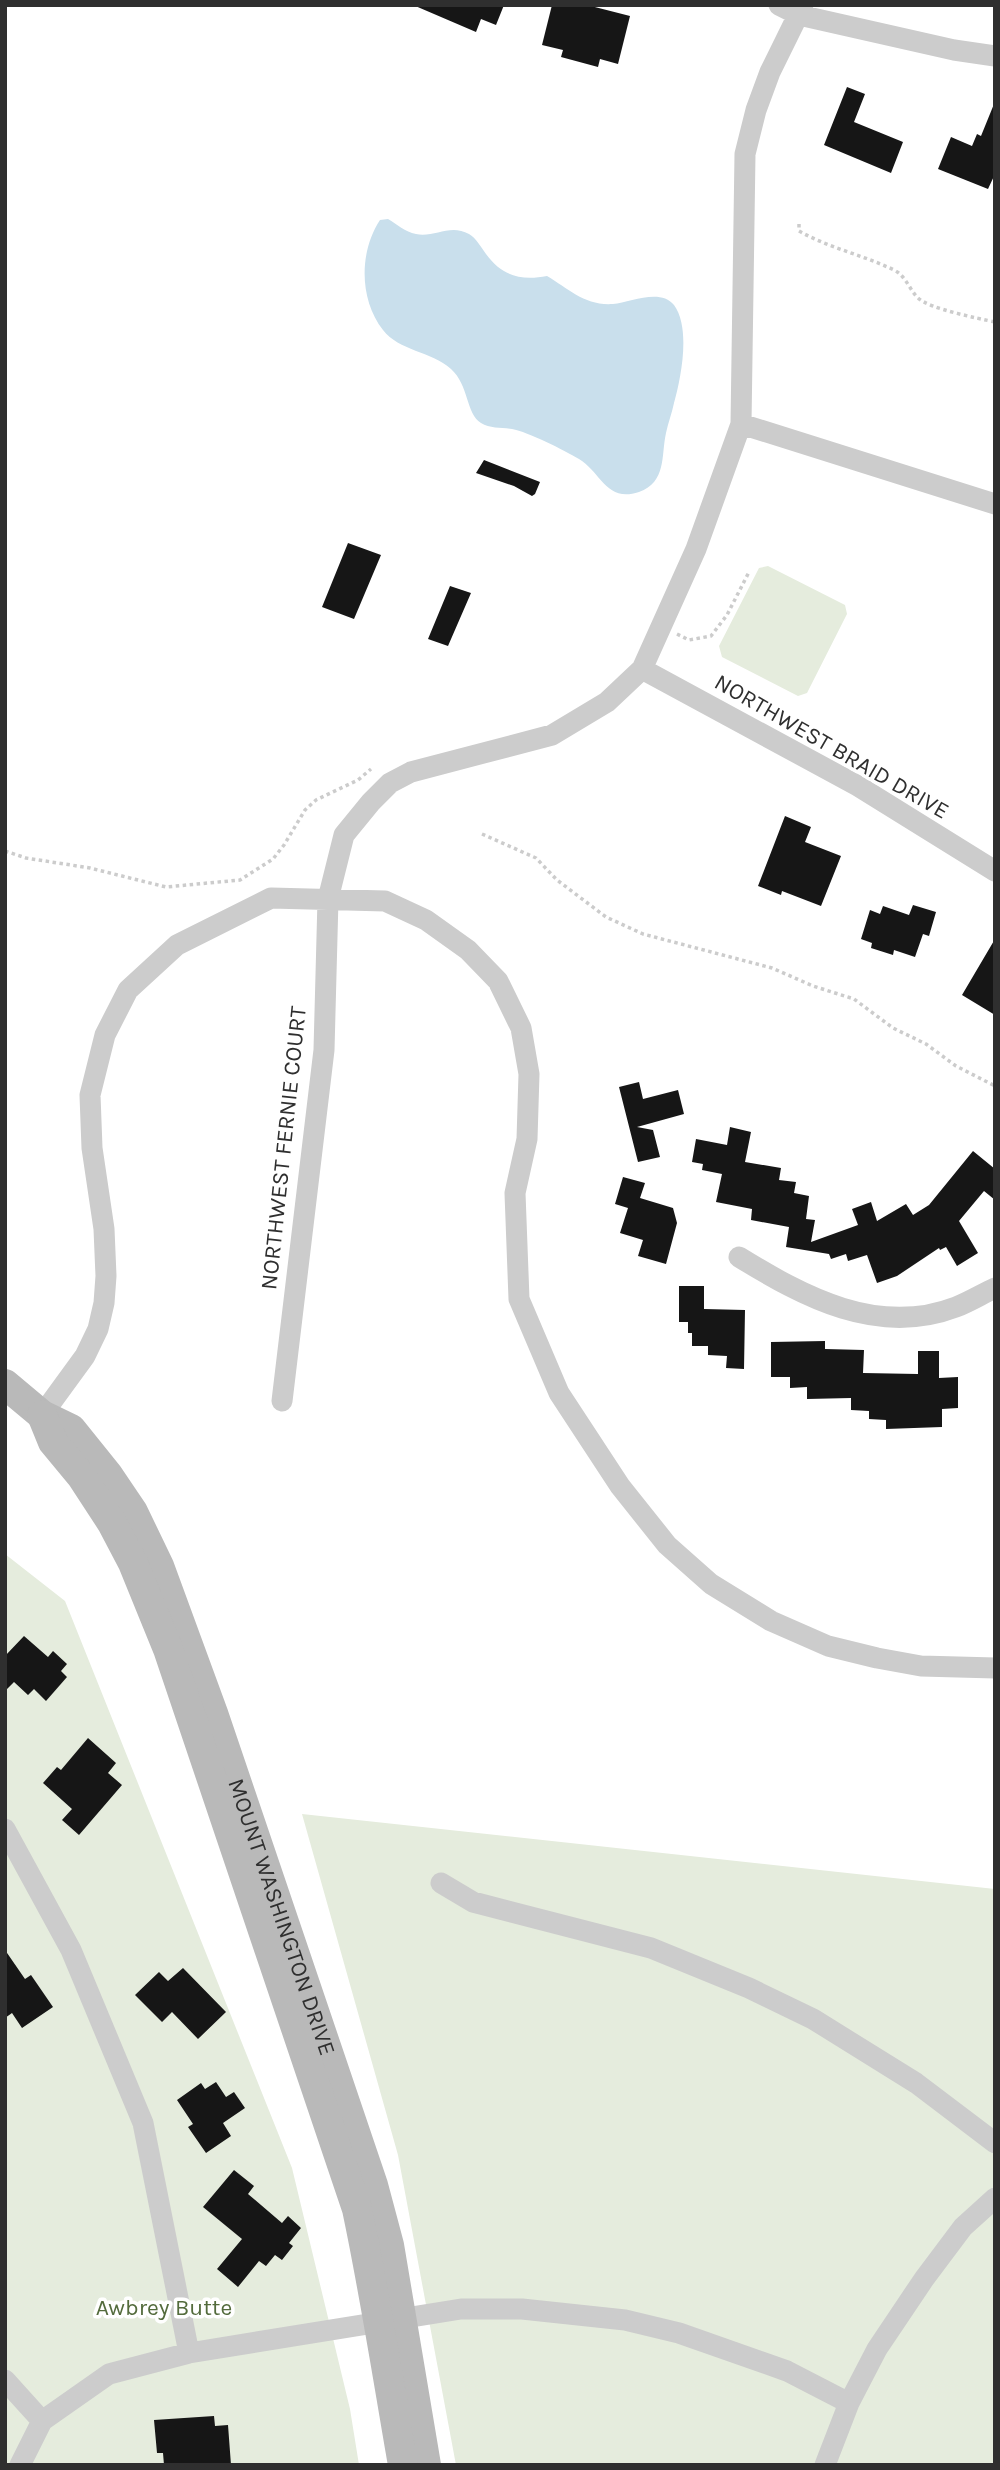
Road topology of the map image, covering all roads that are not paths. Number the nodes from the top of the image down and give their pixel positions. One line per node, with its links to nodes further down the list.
1 (779, 5): 2 (street)
2 (801, 10): 3 (street); 4 (street)
3 (995, 56)
4 (741, 424): 5 (street); 6 (street)
5 (995, 504)
6 (642, 669): 7 (street, NORTHWEST BRAID DRIVE); 8 (street, NORTHWEST FERNIE COURT)
7 (995, 871)
8 (328, 899): 12 (street, NORTHWEST FERNIE COURT); 13 (street); 14 (street)
9 (739, 1257): 10 (street)
10 (995, 1288)
11 (5, 1384): 13 (main road, MOUNT WASHINGTON DRIVE)
12 (282, 1401)
13 (42, 1415): 19 (main road, MOUNT WASHINGTON DRIVE)
14 (995, 1668)
15 (5, 1829): 20 (street)
16 (441, 1883): 17 (street)
17 (995, 2143)
18 (995, 2198): 22 (street)
19 (390, 2322): 20 (street); 22 (street); 25 (main road, MOUNT WASHINGTON DRIVE); 26 (main road, MOUNT WASHINGTON DRIVE)
20 (189, 2353): 23 (street)
21 (5, 2380): 23 (street)
22 (849, 2403): 27 (street)
23 (42, 2421): 24 (street)
24 (20, 2465)
25 (403, 2465)
26 (426, 2465)
27 (825, 2465)

